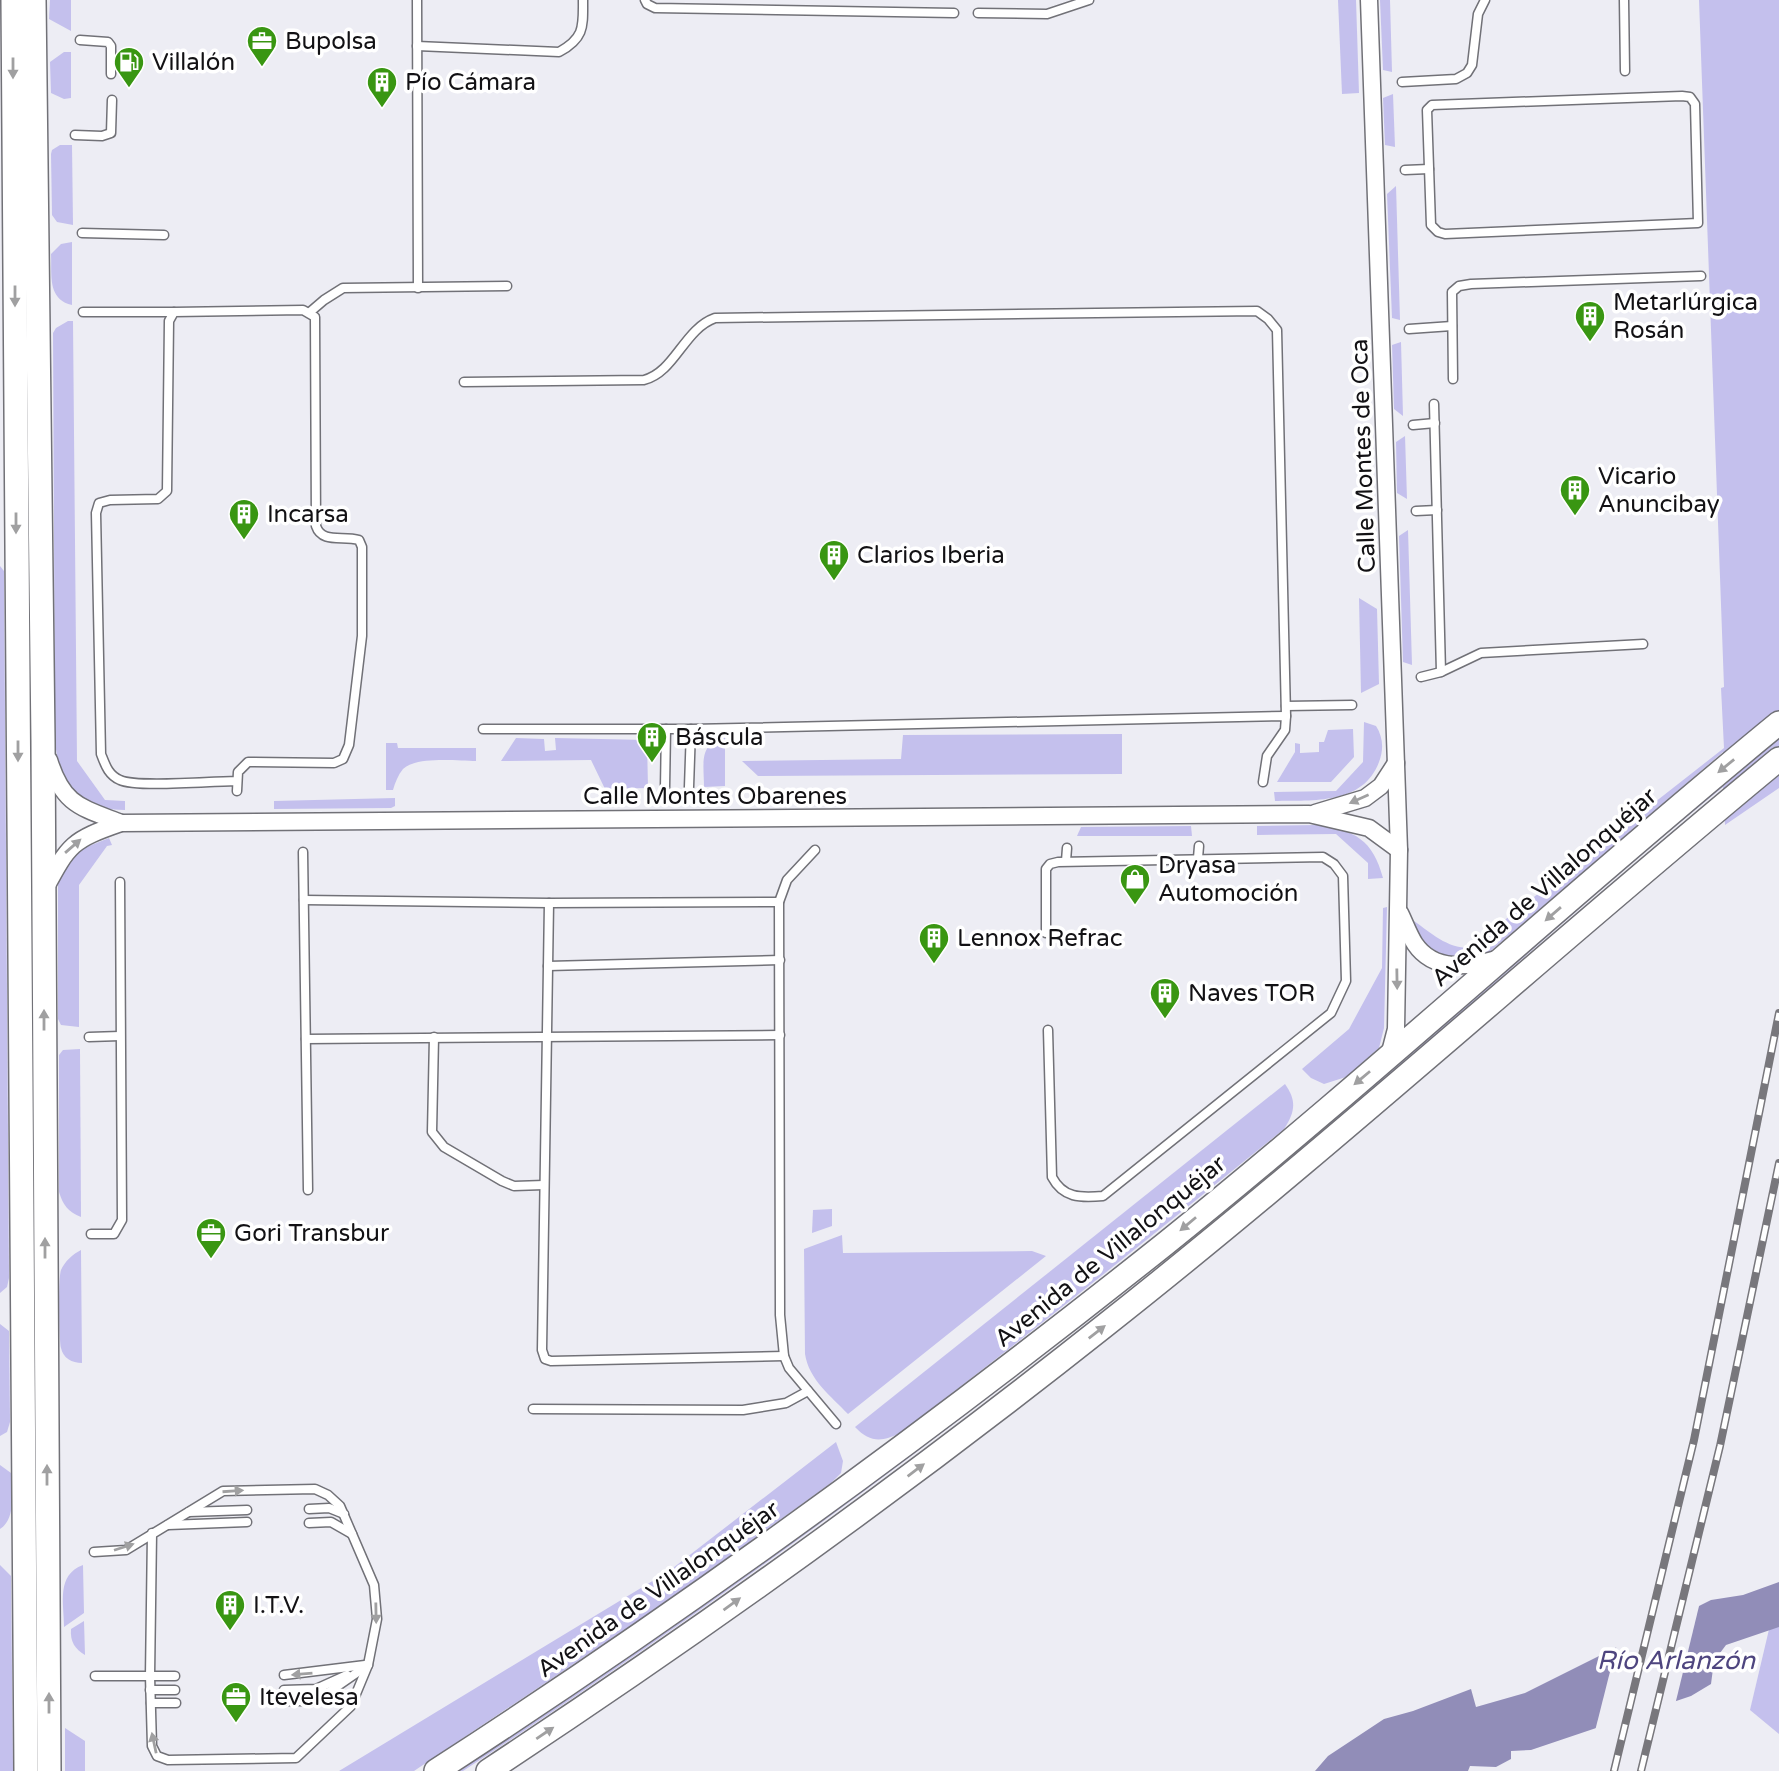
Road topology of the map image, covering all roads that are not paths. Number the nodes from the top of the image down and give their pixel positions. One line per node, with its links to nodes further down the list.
1 (13, 0): 112 (main road, one-way to 112)
2 (34, 0): 47 (main road)
3 (417, 0): 13 (lane)
4 (583, 0): 13 (lane)
5 (645, 0): 10 (lane)
6 (1089, 0): 11 (lane)
7 (1369, 0): 49 (street, Calle Montes de Oca)
8 (1485, 0): 16 (lane)
9 (1624, 0): 14 (lane)
10 (954, 13)
11 (978, 13)
12 (80, 40): 15 (lane)
13 (417, 46): 25 (lane)
14 (1625, 71)
15 (111, 74)
16 (1402, 82)
17 (112, 100): 18 (lane)
18 (75, 135)
19 (1429, 169): 19 (lane); 20 (lane)
20 (1405, 170)
21 (82, 233): 22 (lane)
22 (164, 235)
23 (1702, 276): 29 (lane)
24 (507, 286): 25 (lane)
25 (418, 288): 28 (lane)
26 (83, 312): 27 (lane)
27 (174, 312): 28 (lane); 50 (lane)
28 (310, 312): 50 (lane)
29 (1452, 326): 30 (lane); 31 (lane)
30 (1409, 329)
31 (1452, 379)
32 (464, 382): 42 (lane)
33 (1434, 404): 34 (lane)
34 (1435, 423): 35 (lane); 36 (lane)
35 (1413, 425)
36 (1437, 510): 37 (lane); 39 (lane)
37 (1416, 511)
38 (1643, 645): 39 (lane)
39 (1441, 672): 40 (lane)
40 (1421, 677)
41 (1352, 705): 42 (lane)
42 (1286, 711): 46 (lane); 51 (lane)
43 (1779, 723): 71 (main road, Avenida de Villalonquéjar, one-way to 71)
44 (483, 729): 45 (lane)
45 (666, 729): 46 (lane); 53 (lane)
46 (691, 729): 52 (lane)
47 (43, 741): 56 (street, Calle Montes Obarenes); 65 (main road)
48 (1779, 760): 115 (main road, one-way to 48)
49 (1396, 763): 55 (street, Calle Montes Obarenes, one-way to 55); 60 (street, Calle Montes de Oca)
50 (237, 781): 54 (lane)
51 (1263, 782)
52 (689, 787)
53 (665, 788)
54 (237, 791)
55 (1309, 814): 56 (street, Calle Montes Obarenes); 60 (street, Calle Montes Obarenes)
56 (121, 823): 65 (street, Calle Montes Obarenes, one-way to 56)
57 (1199, 846): 62 (lane)
58 (1066, 848): 63 (lane)
59 (815, 850): 67 (lane)
60 (1399, 850): 69 (street, Calle Montes de Oca)
61 (303, 852): 66 (lane)
62 (1198, 859): 63 (lane); 81 (lane)
63 (1066, 861): 70 (lane)
64 (120, 882): 77 (lane)
65 (44, 891): 113 (main road, one-way to 65)
66 (304, 900): 68 (lane); 80 (lane)
67 (779, 902): 68 (lane); 72 (lane)
68 (549, 903): 73 (lane)
69 (1399, 911): 71 (street, Calle Montes de Oca); 82 (street, Calle Montes de Oca, one-way to 82)
70 (1046, 933)
71 (1503, 957): 82 (main road, Avenida de Villalonquéjar)
72 (780, 960): 73 (lane); 76 (lane)
73 (548, 965): 75 (lane)
74 (1048, 1030): 81 (lane)
75 (547, 1035): 76 (lane); 79 (lane); 84 (lane)
76 (780, 1035): 87 (lane)
77 (120, 1036): 78 (lane); 86 (lane)
78 (89, 1037)
79 (434, 1037): 80 (lane); 84 (lane)
80 (306, 1039): 85 (lane)
81 (1276, 1056): 83 (lane)
82 (1389, 1056): 114 (main road, Avenida de Villalonquéjar, one-way to 114)
83 (1284, 1066)
84 (544, 1185): 87 (lane)
85 (308, 1190)
86 (91, 1234)
87 (784, 1356): 88 (lane)
88 (808, 1391): 89 (lane); 90 (lane)
89 (533, 1409)
90 (836, 1424)
91 (309, 1509): 94 (lane)
92 (247, 1510): 93 (lane)
93 (186, 1512): 94 (lane, one-way to 94); 97 (lane)
94 (344, 1514): 99 (lane)
95 (247, 1522): 97 (lane)
96 (309, 1523): 99 (lane)
97 (165, 1525): 98 (lane)
98 (152, 1533): 100 (lane, one-way to 98); 104 (lane)
99 (352, 1535): 101 (lane, one-way to 101)
100 (94, 1552)
101 (368, 1665): 102 (lane, one-way to 102); 107 (lane); 109 (lane); 110 (lane, one-way to 110)
102 (284, 1675)
103 (95, 1676): 104 (lane)
104 (150, 1676): 105 (lane); 108 (lane)
105 (174, 1676)
106 (175, 1689): 108 (lane)
107 (284, 1689)
108 (150, 1690): 110 (lane)
109 (284, 1701)
110 (151, 1703): 111 (lane)
111 (176, 1703)
112 (26, 1771)
113 (49, 1771)
114 (436, 1771)
115 (488, 1771)

